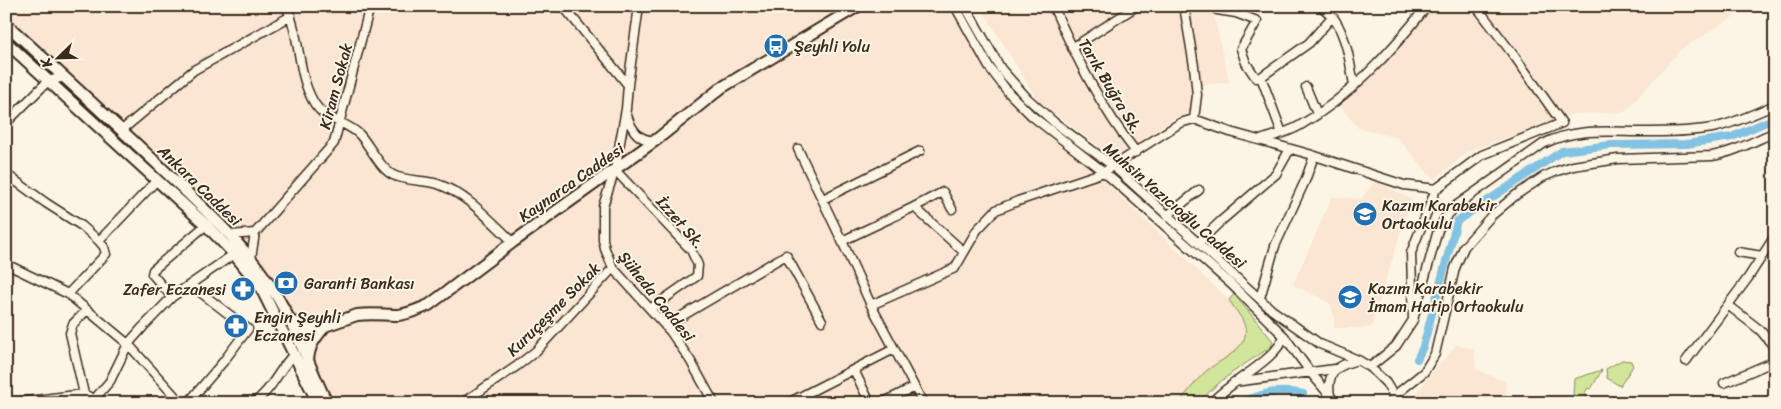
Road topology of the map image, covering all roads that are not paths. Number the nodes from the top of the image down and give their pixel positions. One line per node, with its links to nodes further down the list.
1 (286, 6): 15 (street)
2 (370, 6): 31 (street, Kiram Sokak)
3 (563, 6): 23 (street)
4 (639, 6): 23 (street, Şüheda Caddesi)
5 (858, 6): 35 (main road, Kaynarca Caddesi)
6 (955, 6): 44 (street, Muhsin Yazıcıoğlu Caddesi)
7 (965, 6): 42 (street, Muhsin Yazıcıoğlu Caddesi)
8 (1053, 6): 19 (street, Tarık Buğra Sk.)
9 (1137, 6): 19 (street)
10 (1184, 6): 29 (street)
11 (1426, 6): 24 (street)
12 (1476, 6): 47 (street)
13 (1325, 8): 16 (street)
14 (1217, 10): 21 (street)
15 (291, 16): 31 (street); 32 (street)
16 (1332, 17): 21 (street); 24 (street)
17 (6, 24): 20 (main road, Ankara Caddesi)
18 (6, 42): 22 (main road, Ankara Caddesi)
19 (1072, 48): 40 (street, Tarık Buğra Sk.)
20 (64, 77): 22 (street); 32 (main road, Ankara Caddesi)
21 (1261, 77): 34 (street)
22 (48, 81): 30 (street); 46 (main road, Ankara Caddesi)
23 (628, 85): 27 (street, Şüheda Caddesi)
24 (1354, 85): 28 (street)
25 (1306, 87): 28 (street)
26 (1775, 105): 76 (street)
27 (626, 109): 35 (street); 43 (street, Şüheda Caddesi)
28 (1317, 114): 34 (street)
29 (1194, 119): 36 (street); 40 (street)
30 (6, 123)
31 (340, 123): 54 (street, Kiram Sokak); 59 (street)
32 (122, 130): 55 (main road, Ankara Caddesi)
33 (1775, 132): 103 (street)
34 (1282, 133): 36 (street)
35 (656, 140): 43 (main road, Kaynarca Caddesi)
36 (1260, 140): 38 (street)
37 (798, 149): 49 (street)
38 (1290, 149): 41 (street); 60 (street)
39 (920, 151): 49 (street)
40 (1136, 152): 42 (street)
41 (1314, 156): 47 (street); 71 (street)
42 (1113, 166): 44 (street); 52 (street, Muhsin Yazıcıoğlu Caddesi)
43 (615, 170): 59 (main road, Kaynarca Caddesi); 67 (street, Şüheda Caddesi); 74 (street, İzzet Sk.)
44 (1104, 172): 61 (street); 81 (street, Muhsin Yazıcıoğlu Caddesi)
45 (6, 174): 57 (street)
46 (156, 180): 53 (main road, Ankara Caddesi); 57 (street)
47 (1436, 189): 76 (street)
48 (1199, 190): 52 (street)
49 (823, 199): 58 (street)
50 (914, 207): 51 (street); 58 (street); 61 (street)
51 (952, 208)
52 (1168, 215): 60 (street, Muhsin Yazıcıoğlu Caddesi)
53 (206, 225): 63 (main road, Ankara Caddesi); 70 (street)
54 (255, 233): 55 (street); 65 (street)
55 (230, 235): 65 (main road, Ankara Caddesi)
56 (1775, 236): 64 (street)
57 (99, 241): 69 (street)
58 (842, 241): 72 (street)
59 (513, 242): 79 (main road, Kaynarca Caddesi)
60 (1199, 242): 71 (street, Muhsin Yazıcıoğlu Caddesi)
61 (964, 252): 72 (street)
62 (1738, 252): 64 (street)
63 (234, 254): 68 (street); 82 (main road, Ankara Caddesi)
64 (1762, 256): 73 (street)
65 (251, 258): 78 (main road, Ankara Caddesi)
66 (6, 264): 69 (street)
67 (613, 268): 74 (street, Şüheda Caddesi); 111 (street, Kuruçeşme Sokak)
68 (191, 285): 70 (street); 107 (street)
69 (68, 294): 75 (street)
70 (172, 297): 83 (street)
71 (1260, 298): 87 (street, Muhsin Yazıcıoğlu Caddesi)
72 (871, 305): 85 (street)
73 (1728, 305): 84 (street); 88 (street)
74 (650, 309): 80 (street, Şüheda Caddesi)
75 (87, 310): 83 (street); 98 (street)
76 (1413, 320): 91 (street)
77 (822, 321): 80 (street)
78 (290, 322): 79 (main road); 82 (main road, Ankara Caddesi)
79 (326, 325): 82 (main road, Kaynarca Caddesi); 90 (main road)
80 (665, 326): 112 (street, Şüheda Caddesi)
81 (1284, 336): 94 (street, Muhsin Yazıcıoğlu Caddesi); 95 (street)
82 (292, 337): 86 (main road, Ankara Caddesi); 90 (main road, Ankara Caddesi)
83 (128, 344): 100 (street); 106 (street)
84 (1775, 348)
85 (894, 349): 93 (street); 97 (street)
86 (294, 354): 101 (street); 109 (main road, Ankara Caddesi)
87 (1358, 360): 91 (street, Muhsin Yazıcıoğlu Caddesi); 92 (street)
88 (1686, 361)
89 (1775, 361): 96 (street)
90 (308, 362): 110 (main road, Ankara Caddesi)
91 (1370, 367): 103 (street, Muhsin Yazıcıoğlu Caddesi)
92 (1335, 369): 94 (street); 102 (street)
93 (854, 370): 113 (street); 114 (street)
94 (1310, 373): 95 (street); 102 (street, Muhsin Yazıcıoğlu Caddesi)
95 (1234, 382): 117 (street)
96 (1724, 383)
97 (914, 387): 115 (street); 116 (street)
98 (84, 394): 100 (street); 104 (street)
99 (6, 399): 104 (street)
100 (93, 400): 105 (street)
101 (264, 400): 108 (street)
102 (1333, 400)
103 (1394, 400)
104 (10, 403)
105 (102, 403)
106 (181, 403)
107 (188, 403)
108 (253, 403)
109 (318, 403)
110 (327, 403)
111 (462, 403)
112 (714, 403)
113 (788, 403)
114 (870, 403)
115 (882, 403)
116 (922, 403)
117 (1210, 403)

